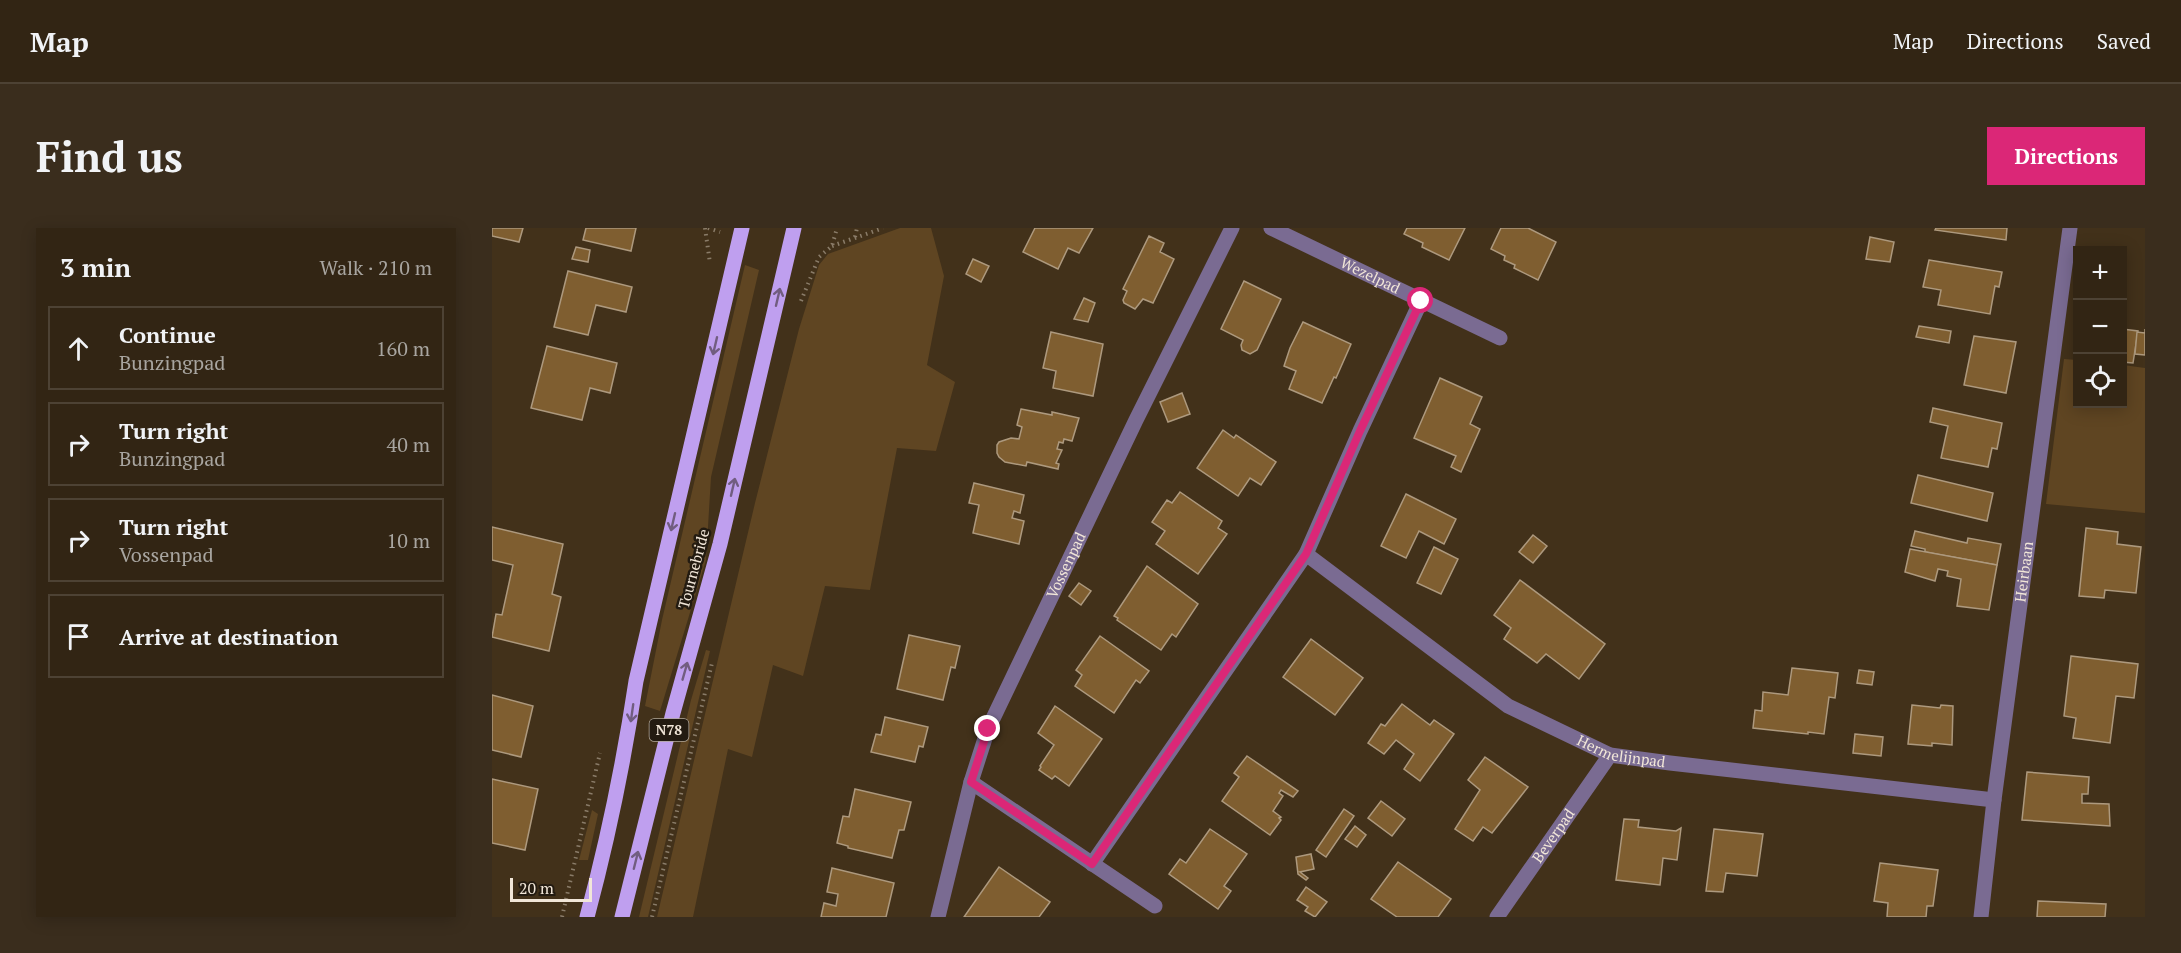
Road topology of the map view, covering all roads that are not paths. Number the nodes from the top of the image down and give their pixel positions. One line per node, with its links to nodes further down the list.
1 (794, 228): 15 (main road, Tournebride / N78, one-way to 1)
2 (1232, 228): 10 (street, Vossenpad)
3 (1271, 228): 6 (street, Wezelpad)
4 (2070, 228): 11 (street, Heirbaan)
5 (740, 241): 14 (main road, Tournebride / N78, one-way to 14)
6 (1421, 301): 7 (street, Wezelpad); 8 (street)
7 (1500, 338)
8 (1306, 554): 9 (street, Hermelijnpad); 12 (street)
9 (1610, 755): 11 (street, Hermelijnpad); 17 (street, Beverpad)
10 (971, 782): 12 (street); 16 (street, Vossenpad)
11 (1994, 800): 18 (street, Heirbaan)
12 (1092, 864): 13 (street)
13 (1155, 906)
14 (587, 917)
15 (622, 917)
16 (938, 917)
17 (1497, 917)
18 (1981, 917)

